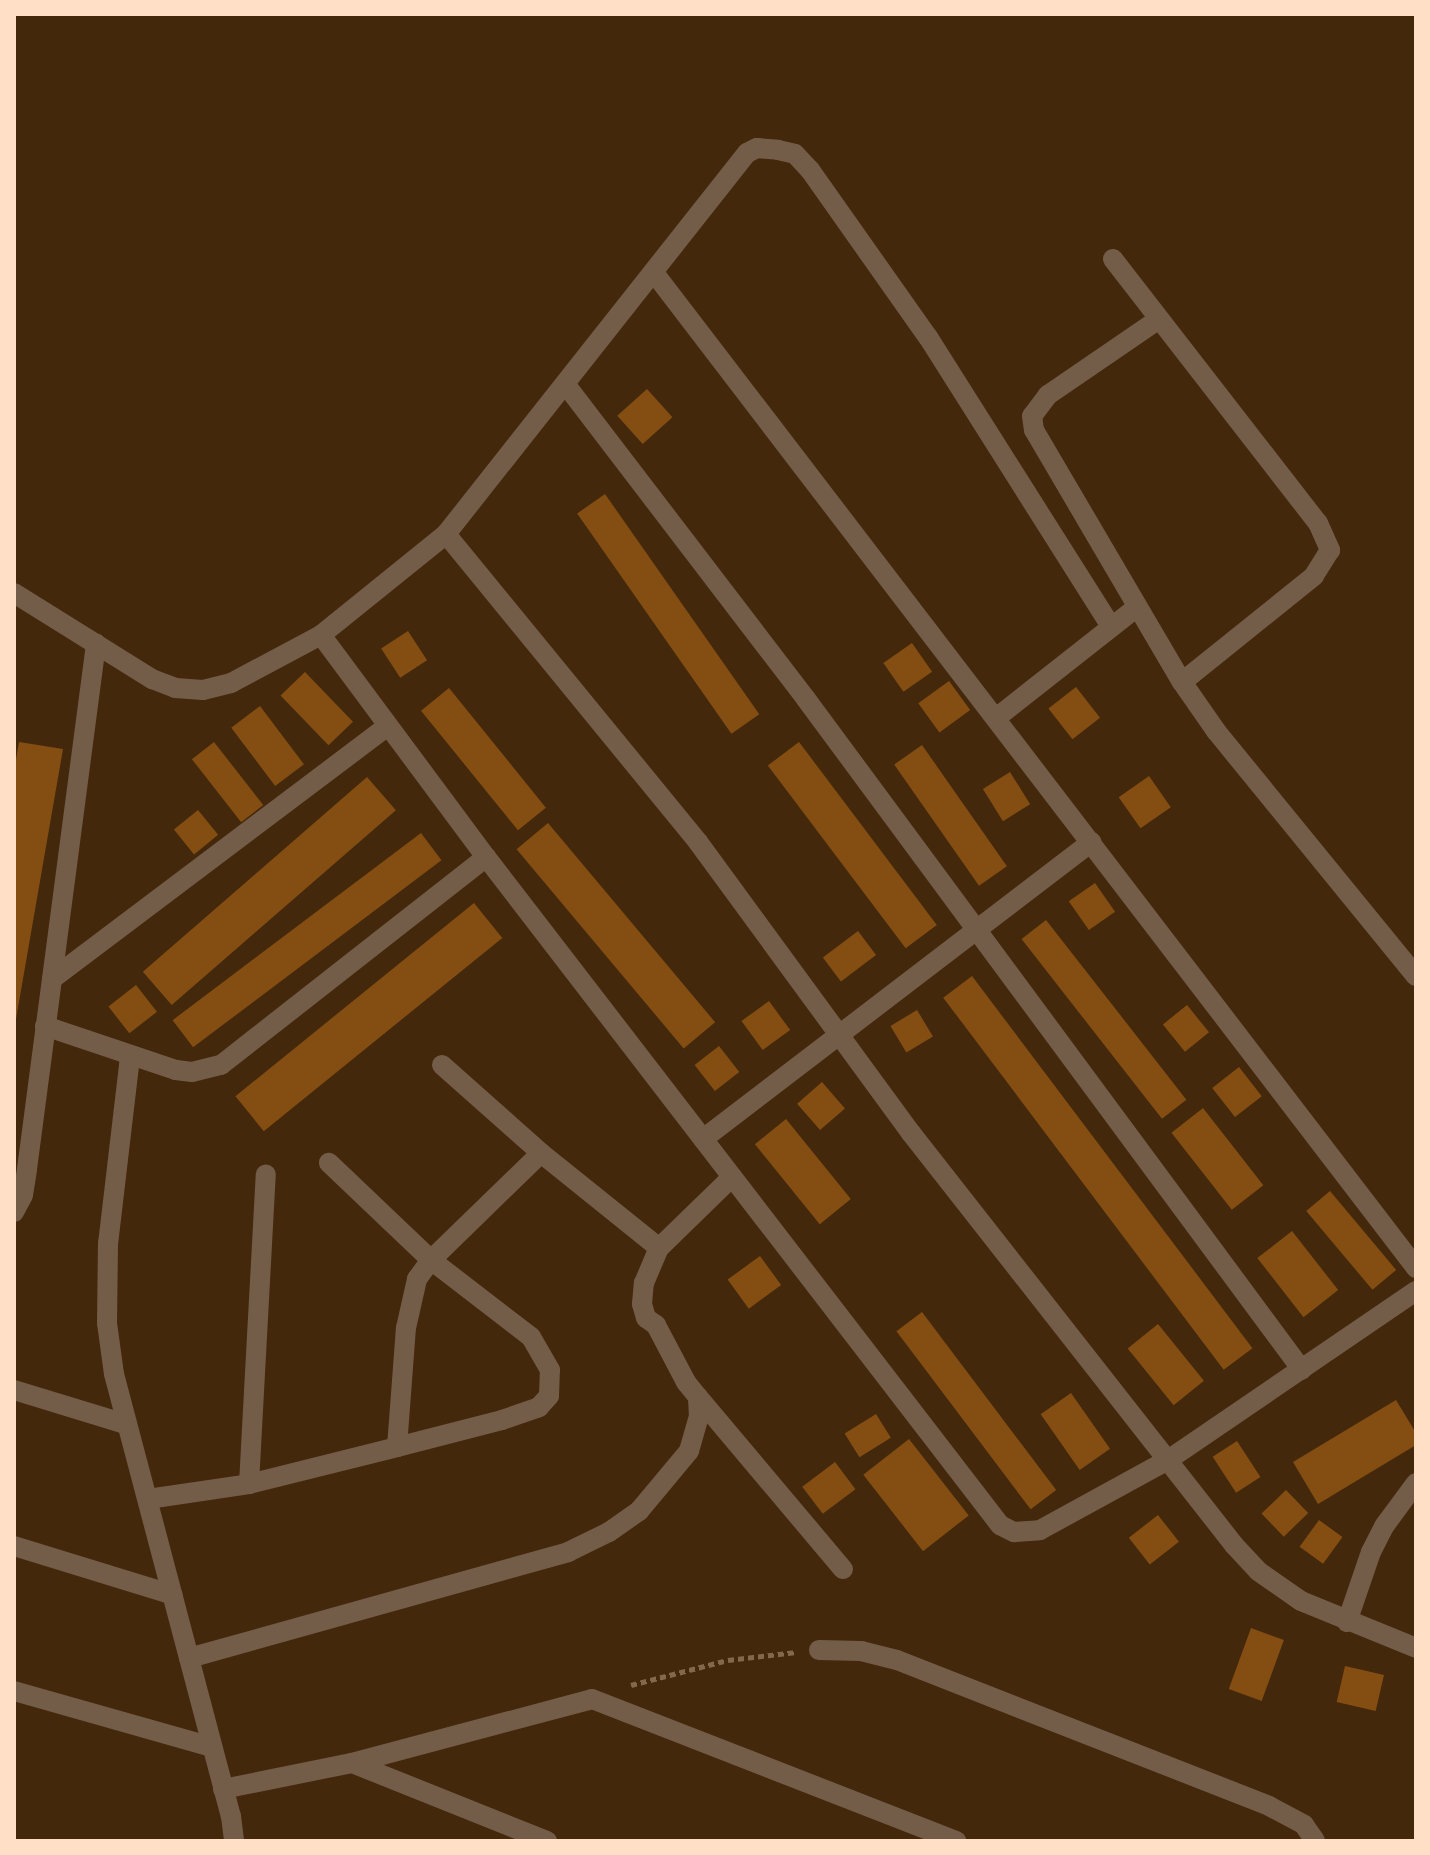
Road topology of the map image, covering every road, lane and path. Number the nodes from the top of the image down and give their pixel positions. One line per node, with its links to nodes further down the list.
1 (1113, 259): 3 (street)
2 (655, 274): 4 (street); 8 (street); 12 (street)
3 (1159, 319): 7 (street); 11 (street)
4 (566, 385): 5 (street); 16 (street)
5 (446, 534): 9 (street); 20 (street)
6 (14, 593): 10 (street)
7 (1137, 607): 8 (street); 11 (street)
8 (1111, 627): 12 (street)
9 (321, 635): 10 (street); 13 (street)
10 (96, 644): 18 (street)
11 (1182, 682): 17 (street)
12 (996, 718): 14 (street)
13 (387, 727): 15 (street); 18 (street)
14 (1092, 842): 16 (street); 31 (street)
15 (486, 857): 21 (street); 23 (street)
16 (977, 930): 20 (street); 33 (street)
17 (1416, 976)
18 (52, 979): 19 (street)
19 (45, 1026): 21 (street); 28 (street)
20 (839, 1035): 23 (street); 38 (street)
21 (130, 1057): 36 (street)
22 (442, 1065): 24 (street)
23 (703, 1139): 27 (street)
24 (541, 1153): 29 (street); 30 (street)
25 (329, 1163): 30 (street)
26 (266, 1174): 40 (street)
27 (732, 1177): 29 (street); 38 (street)
28 (14, 1212)
29 (659, 1248): 35 (street)
30 (431, 1260): 37 (street); 37 (street)
31 (1416, 1268)
32 (1416, 1291): 33 (street)
33 (1302, 1370): 38 (street)
34 (14, 1390): 36 (street)
35 (698, 1397): 43 (street); 48 (street)
36 (125, 1424): 41 (street)
37 (397, 1447): 40 (street)
38 (1168, 1460): 45 (street)
39 (1416, 1483): 45 (street)
40 (249, 1484): 41 (street)
41 (148, 1499): 44 (street)
42 (14, 1546): 44 (street)
43 (843, 1569)
44 (173, 1595): 48 (street)
45 (1347, 1622): 46 (street)
46 (1416, 1648)
47 (819, 1650): 50 (path); 57 (street)
48 (189, 1658): 51 (street)
49 (14, 1691): 51 (street)
50 (592, 1699): 52 (street); 56 (street)
51 (212, 1747): 53 (street)
52 (352, 1763): 53 (street); 55 (street)
53 (223, 1789): 54 (street)
54 (234, 1841)
55 (547, 1841)
56 (956, 1841)
57 (1315, 1841)

